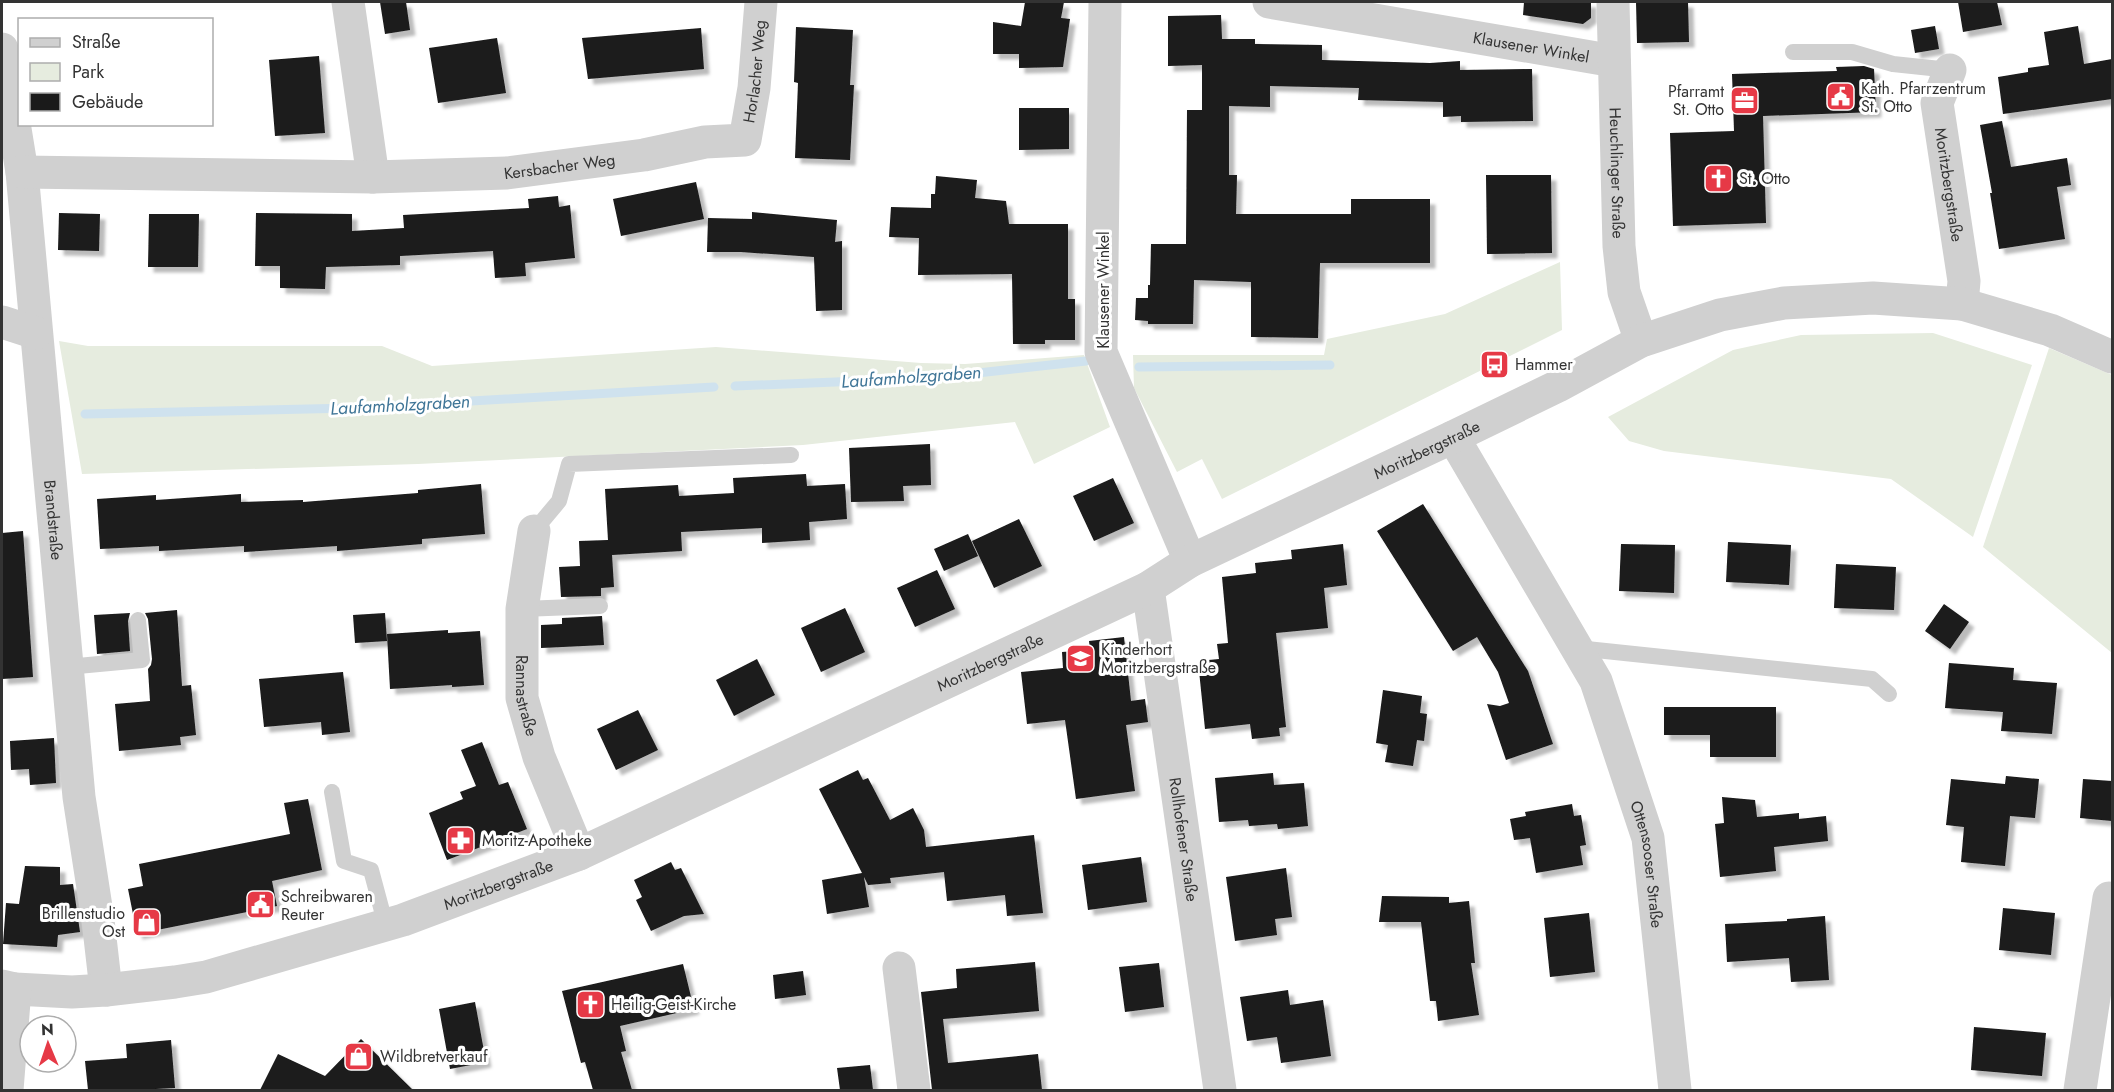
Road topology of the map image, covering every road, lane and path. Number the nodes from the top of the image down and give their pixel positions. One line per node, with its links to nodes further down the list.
1 (348, 2): 12 (street)
2 (761, 2): 10 (street, Horlacher Weg)
3 (1105, 2): 21 (street, Klausener Winkel)
4 (1269, 2): 8 (street, Klausener Winkel)
5 (1612, 2): 8 (street, Heuchlinger Straße)
6 (2, 49): 11 (street, Brandstraße)
7 (1793, 52): 9 (lane)
8 (1614, 61): 16 (street, Heuchlinger Straße)
9 (1950, 70): 13 (street, Moritzbergstraße)
10 (745, 140): 12 (street, Kersbacher Weg)
11 (22, 172): 12 (street, Kersbacher Weg); 15 (street, Brandstraße)
12 (374, 177)
13 (1962, 304): 16 (street, Moritzbergstraße); 17 (street, Moritzbergstraße)
14 (2, 322): 15 (street)
15 (36, 333): 27 (street, Brandstraße)
16 (1641, 341): 18 (street, Moritzbergstraße)
17 (2112, 357)
18 (1453, 437): 21 (street, Moritzbergstraße); 26 (street, Ottensooser Straße)
19 (791, 455): 20 (lane)
20 (534, 531): 24 (street, Rannastraße)
21 (1190, 561): 22 (street, Moritzbergstraße)
22 (1148, 588): 30 (street, Moritzbergstraße); 38 (street, Rollhofener Straße)
23 (600, 606): 24 (lane)
24 (522, 609): 30 (street, Rannastraße)
25 (138, 620): 27 (lane)
26 (1577, 648): 28 (lane); 39 (street, Ottensooser Straße)
27 (67, 667): 35 (street, Brandstraße)
28 (1889, 694)
29 (332, 792): 32 (lane)
30 (579, 854): 32 (street, Moritzbergstraße)
31 (2109, 898): 40 (street)
32 (386, 926): 35 (street, Moritzbergstraße)
33 (899, 968): 37 (street)
34 (8, 987): 35 (street, Moritzbergstraße); 36 (street)
35 (106, 990)
36 (7, 1090)
37 (914, 1090)
38 (1220, 1090)
39 (1675, 1090)
40 (2080, 1090)

